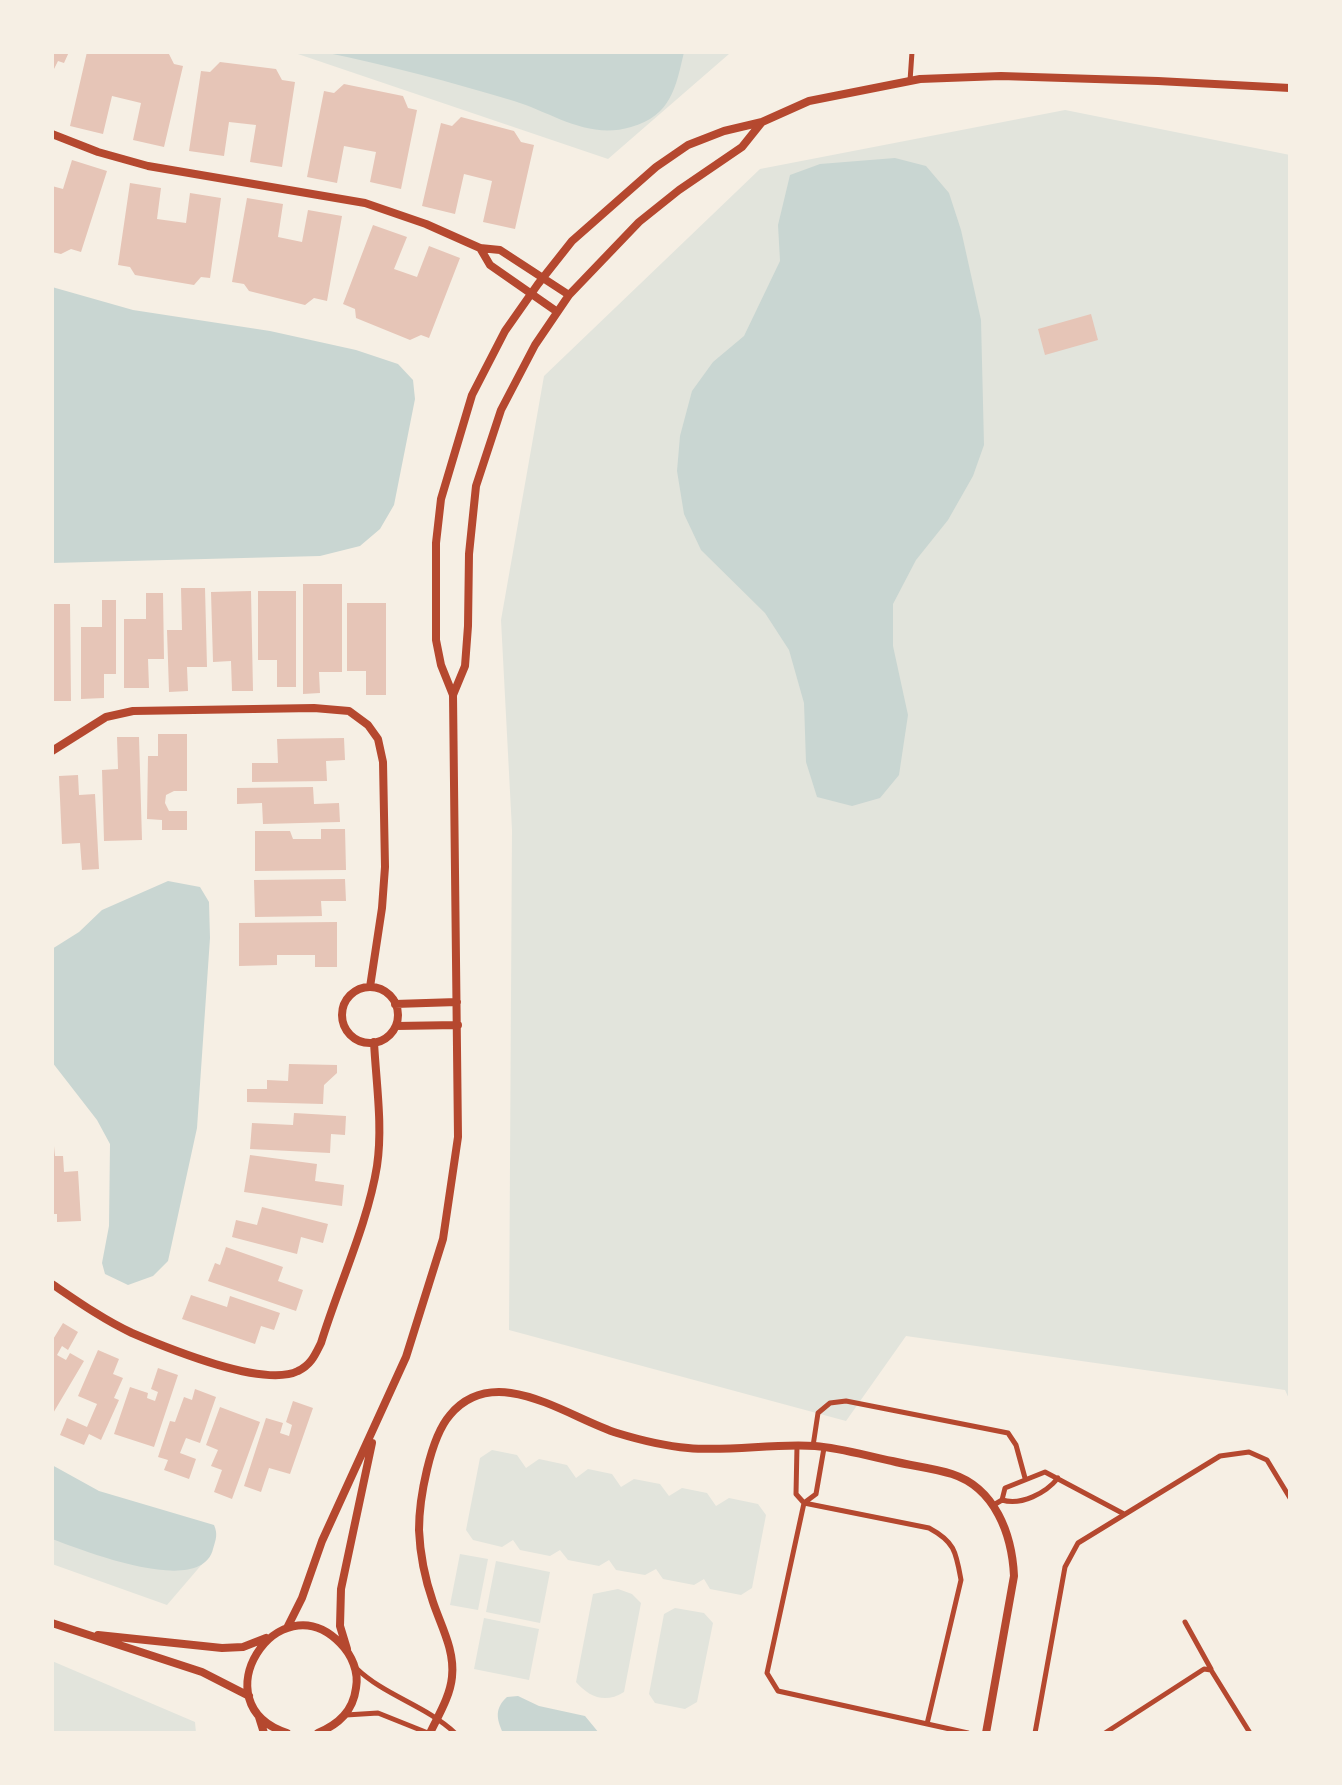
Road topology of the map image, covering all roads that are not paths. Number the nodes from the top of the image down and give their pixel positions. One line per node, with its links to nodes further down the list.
1 (912, 52): 2 (lane)
2 (910, 81): 3 (street); 4 (street)
3 (1290, 88)
4 (762, 122): 7 (street); 9 (street)
5 (52, 134): 6 (street)
6 (480, 248): 7 (street); 8 (street)
7 (542, 278): 8 (street); 9 (street)
8 (531, 293): 10 (street); 11 (street)
9 (569, 295): 10 (street)
10 (556, 311): 11 (street)
11 (453, 695): 14 (street)
12 (52, 751): 13 (street)
13 (370, 987): 15 (street); 18 (street)
14 (457, 1002): 15 (street); 16 (street)
15 (395, 1004): 17 (street)
16 (458, 1025): 17 (street); 20 (street)
17 (396, 1026): 18 (street)
18 (374, 1042): 19 (street)
19 (52, 1284)
20 (376, 1425): 33 (street); 36 (street)
21 (797, 1446): 22 (street); 28 (lane); 42 (street)
22 (813, 1446): 23 (street); 24 (lane)
23 (824, 1448): 28 (lane); 29 (street)
24 (1025, 1478): 25 (lane); 27 (lane)
25 (1058, 1478): 27 (lane); 30 (lane)
26 (1290, 1498): 30 (lane)
27 (1002, 1500): 29 (lane)
28 (804, 1503): 43 (lane); 43 (lane)
29 (992, 1506): 51 (street)
30 (1124, 1514): 52 (lane)
31 (1185, 1622): 38 (lane)
32 (52, 1623): 34 (street)
33 (287, 1628): 35 (street); 36 (street)
34 (86, 1633): 35 (street); 39 (street)
35 (271, 1636): 39 (street)
36 (347, 1650): 37 (street)
37 (355, 1667): 41 (street); 42 (lane)
38 (1211, 1670): 53 (lane); 54 (lane)
39 (249, 1696): 40 (street)
40 (257, 1713): 45 (street); 46 (street)
41 (345, 1716): 44 (street); 48 (lane)
42 (437, 1719): 48 (street); 49 (lane)
43 (927, 1724): 50 (lane)
44 (329, 1730): 47 (street)
45 (264, 1733)
46 (287, 1733)
47 (318, 1733)
48 (429, 1733)
49 (455, 1733)
50 (968, 1733)
51 (986, 1733)
52 (1035, 1733)
53 (1105, 1733)
54 (1250, 1733)

